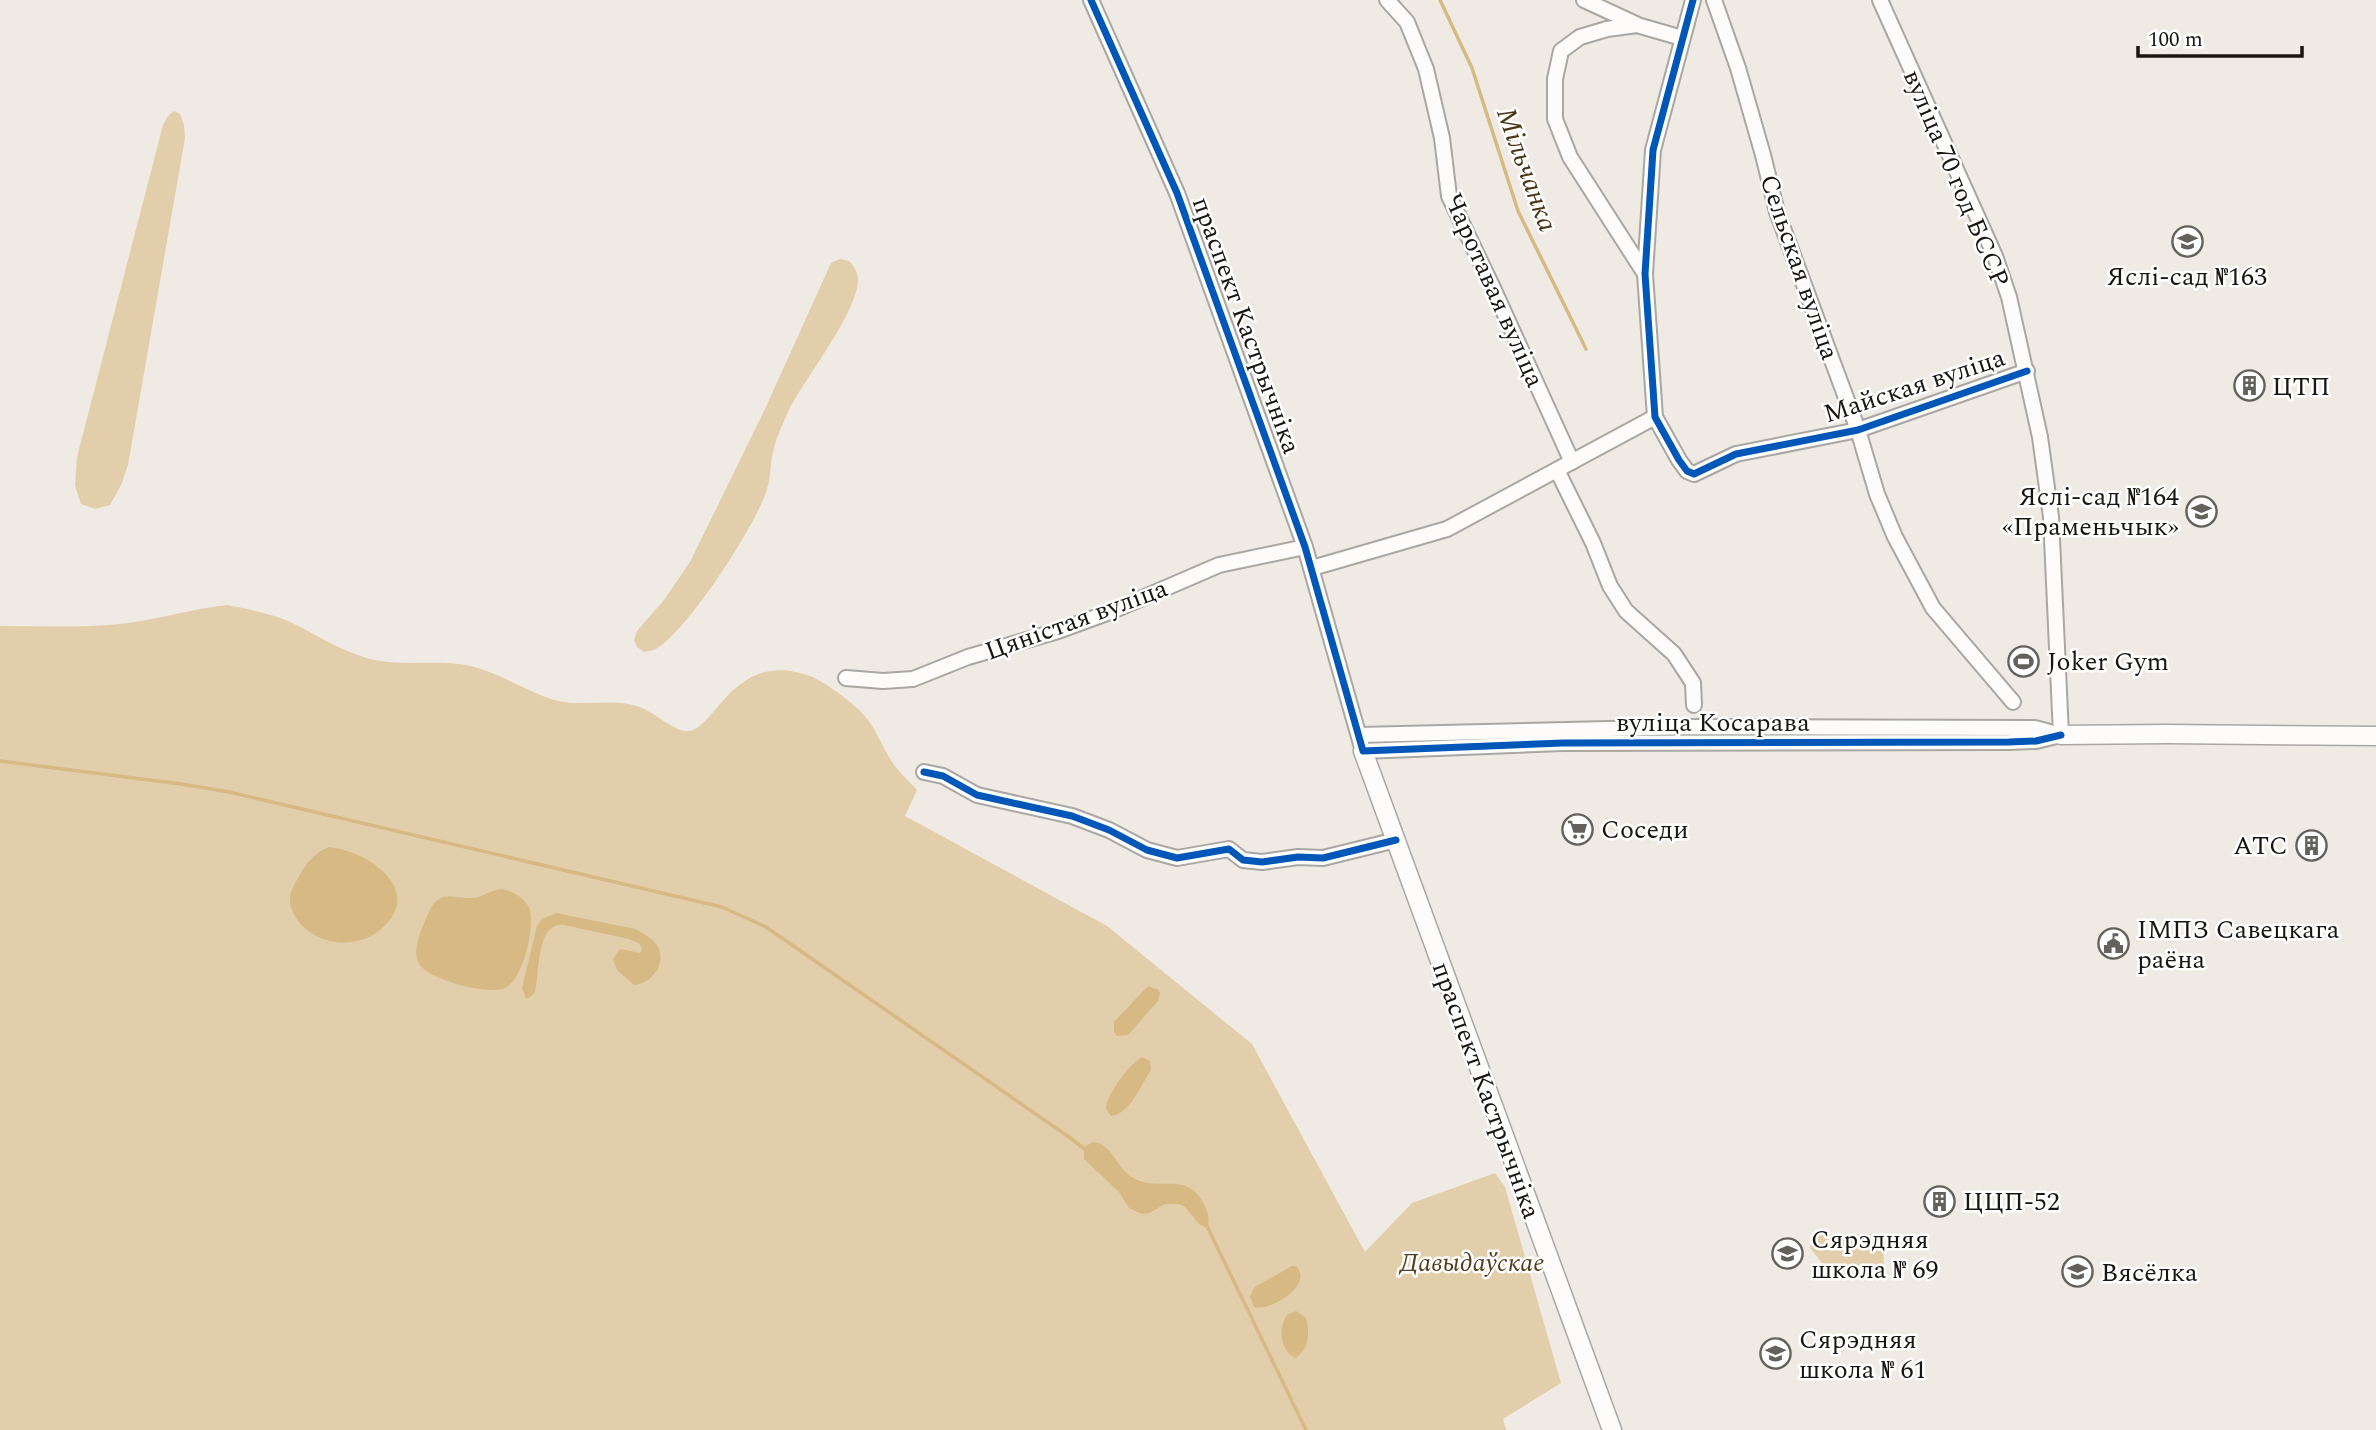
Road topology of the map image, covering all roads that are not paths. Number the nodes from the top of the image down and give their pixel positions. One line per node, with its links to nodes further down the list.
1 (1091, 0): 15 (street, праспект Кастрычніка)
2 (1387, 0): 13 (street, Чаротавая вуліца)
3 (1584, 0): 7 (street)
4 (1693, 0): 8 (street)
5 (1714, 0): 12 (street, Сельская вуліца)
6 (1880, 0): 10 (street, вуліца 70 год БССР)
7 (1637, 25): 8 (street); 9 (street)
8 (1682, 38): 9 (street)
9 (1645, 274): 11 (street)
10 (2027, 371): 12 (street, Майская вуліца); 20 (street, вуліца 70 год БССР)
11 (1654, 417): 12 (street, Майская вуліца); 13 (street)
12 (1858, 430): 18 (street, Сельская вуліца)
13 (1572, 462): 14 (street)
14 (1557, 470): 16 (street); 19 (street)
15 (1305, 547): 16 (street, праспект Кастрычніка); 17 (street, Цяністая вуліца)
16 (1312, 568): 22 (street, праспект Кастрычніка)
17 (846, 678)
18 (2013, 702)
19 (1694, 705)
20 (2062, 735): 21 (main road, вуліца Косарава); 22 (street, вуліца Косарава)
21 (2376, 736)
22 (1361, 743): 24 (main road, праспект Кастрычніка)
23 (924, 772): 24 (street)
24 (1396, 841): 25 (main road, праспект Кастрычніка)
25 (1612, 1430)

